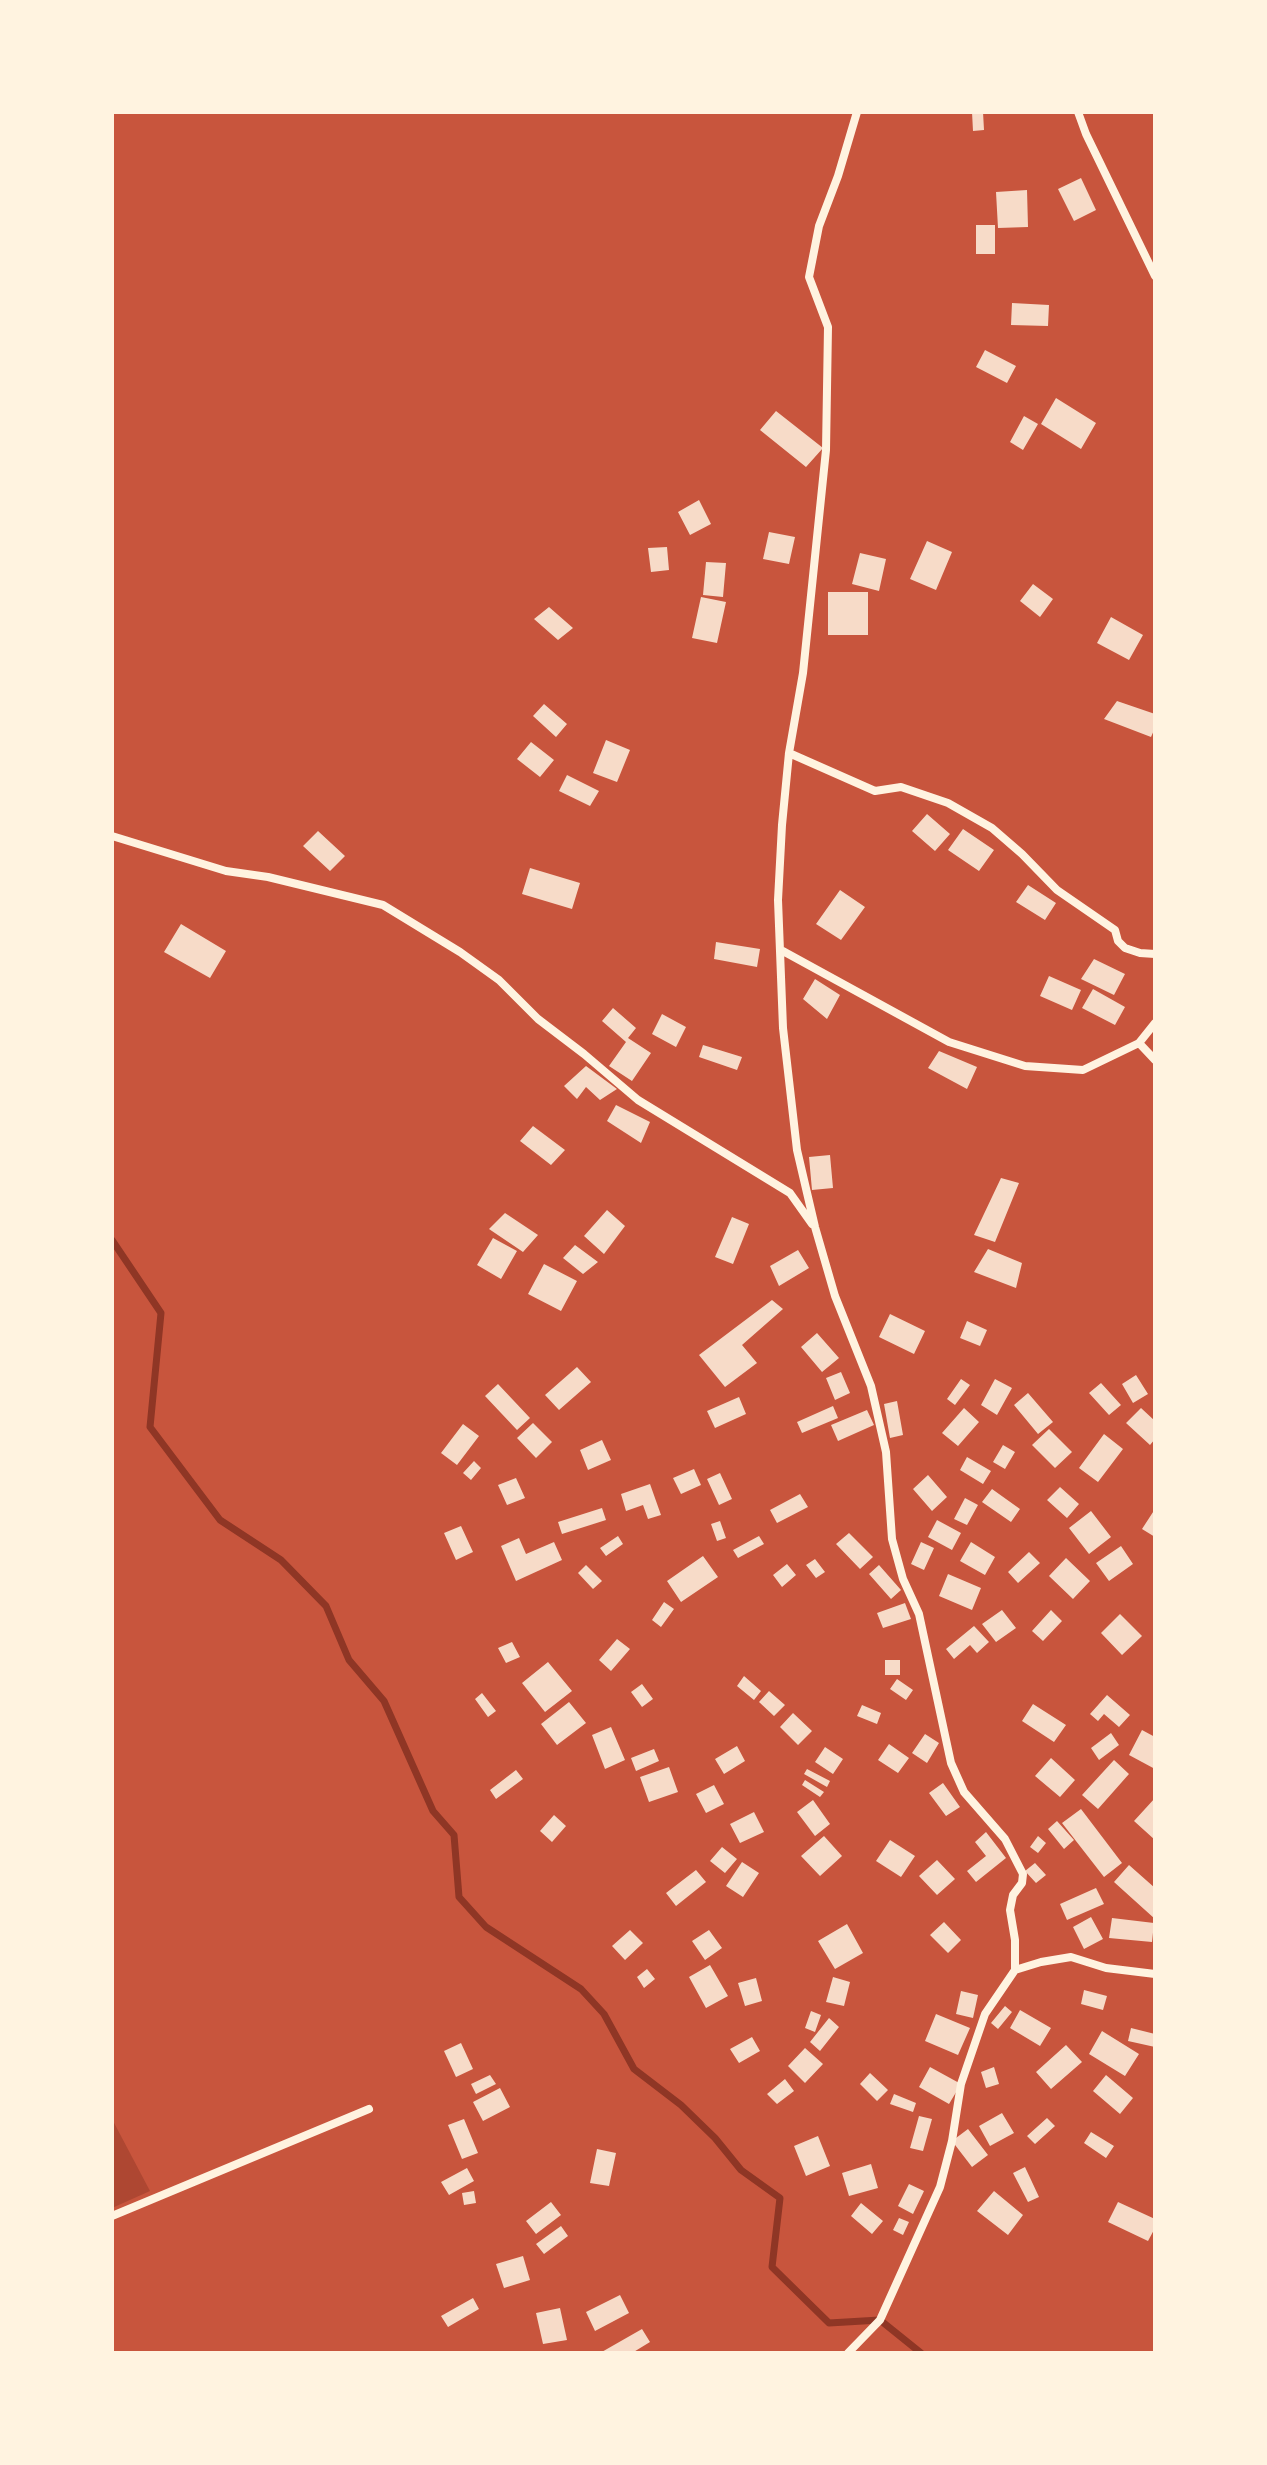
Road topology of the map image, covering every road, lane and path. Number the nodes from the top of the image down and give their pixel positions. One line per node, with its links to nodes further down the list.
1 (857, 112): 4 (street)
2 (1078, 112): 3 (street)
3 (1155, 276)
4 (789, 753): 6 (street); 7 (street)
5 (112, 836): 11 (street)
6 (781, 950): 9 (street); 11 (street)
7 (1155, 954)
8 (1155, 1023): 9 (street)
9 (1139, 1043): 10 (street)
10 (1155, 1060)
11 (815, 1227): 12 (street)
12 (1015, 1970): 13 (street); 16 (street)
13 (1155, 1974)
14 (369, 2109): 15 (street)
15 (112, 2216)
16 (848, 2353)

